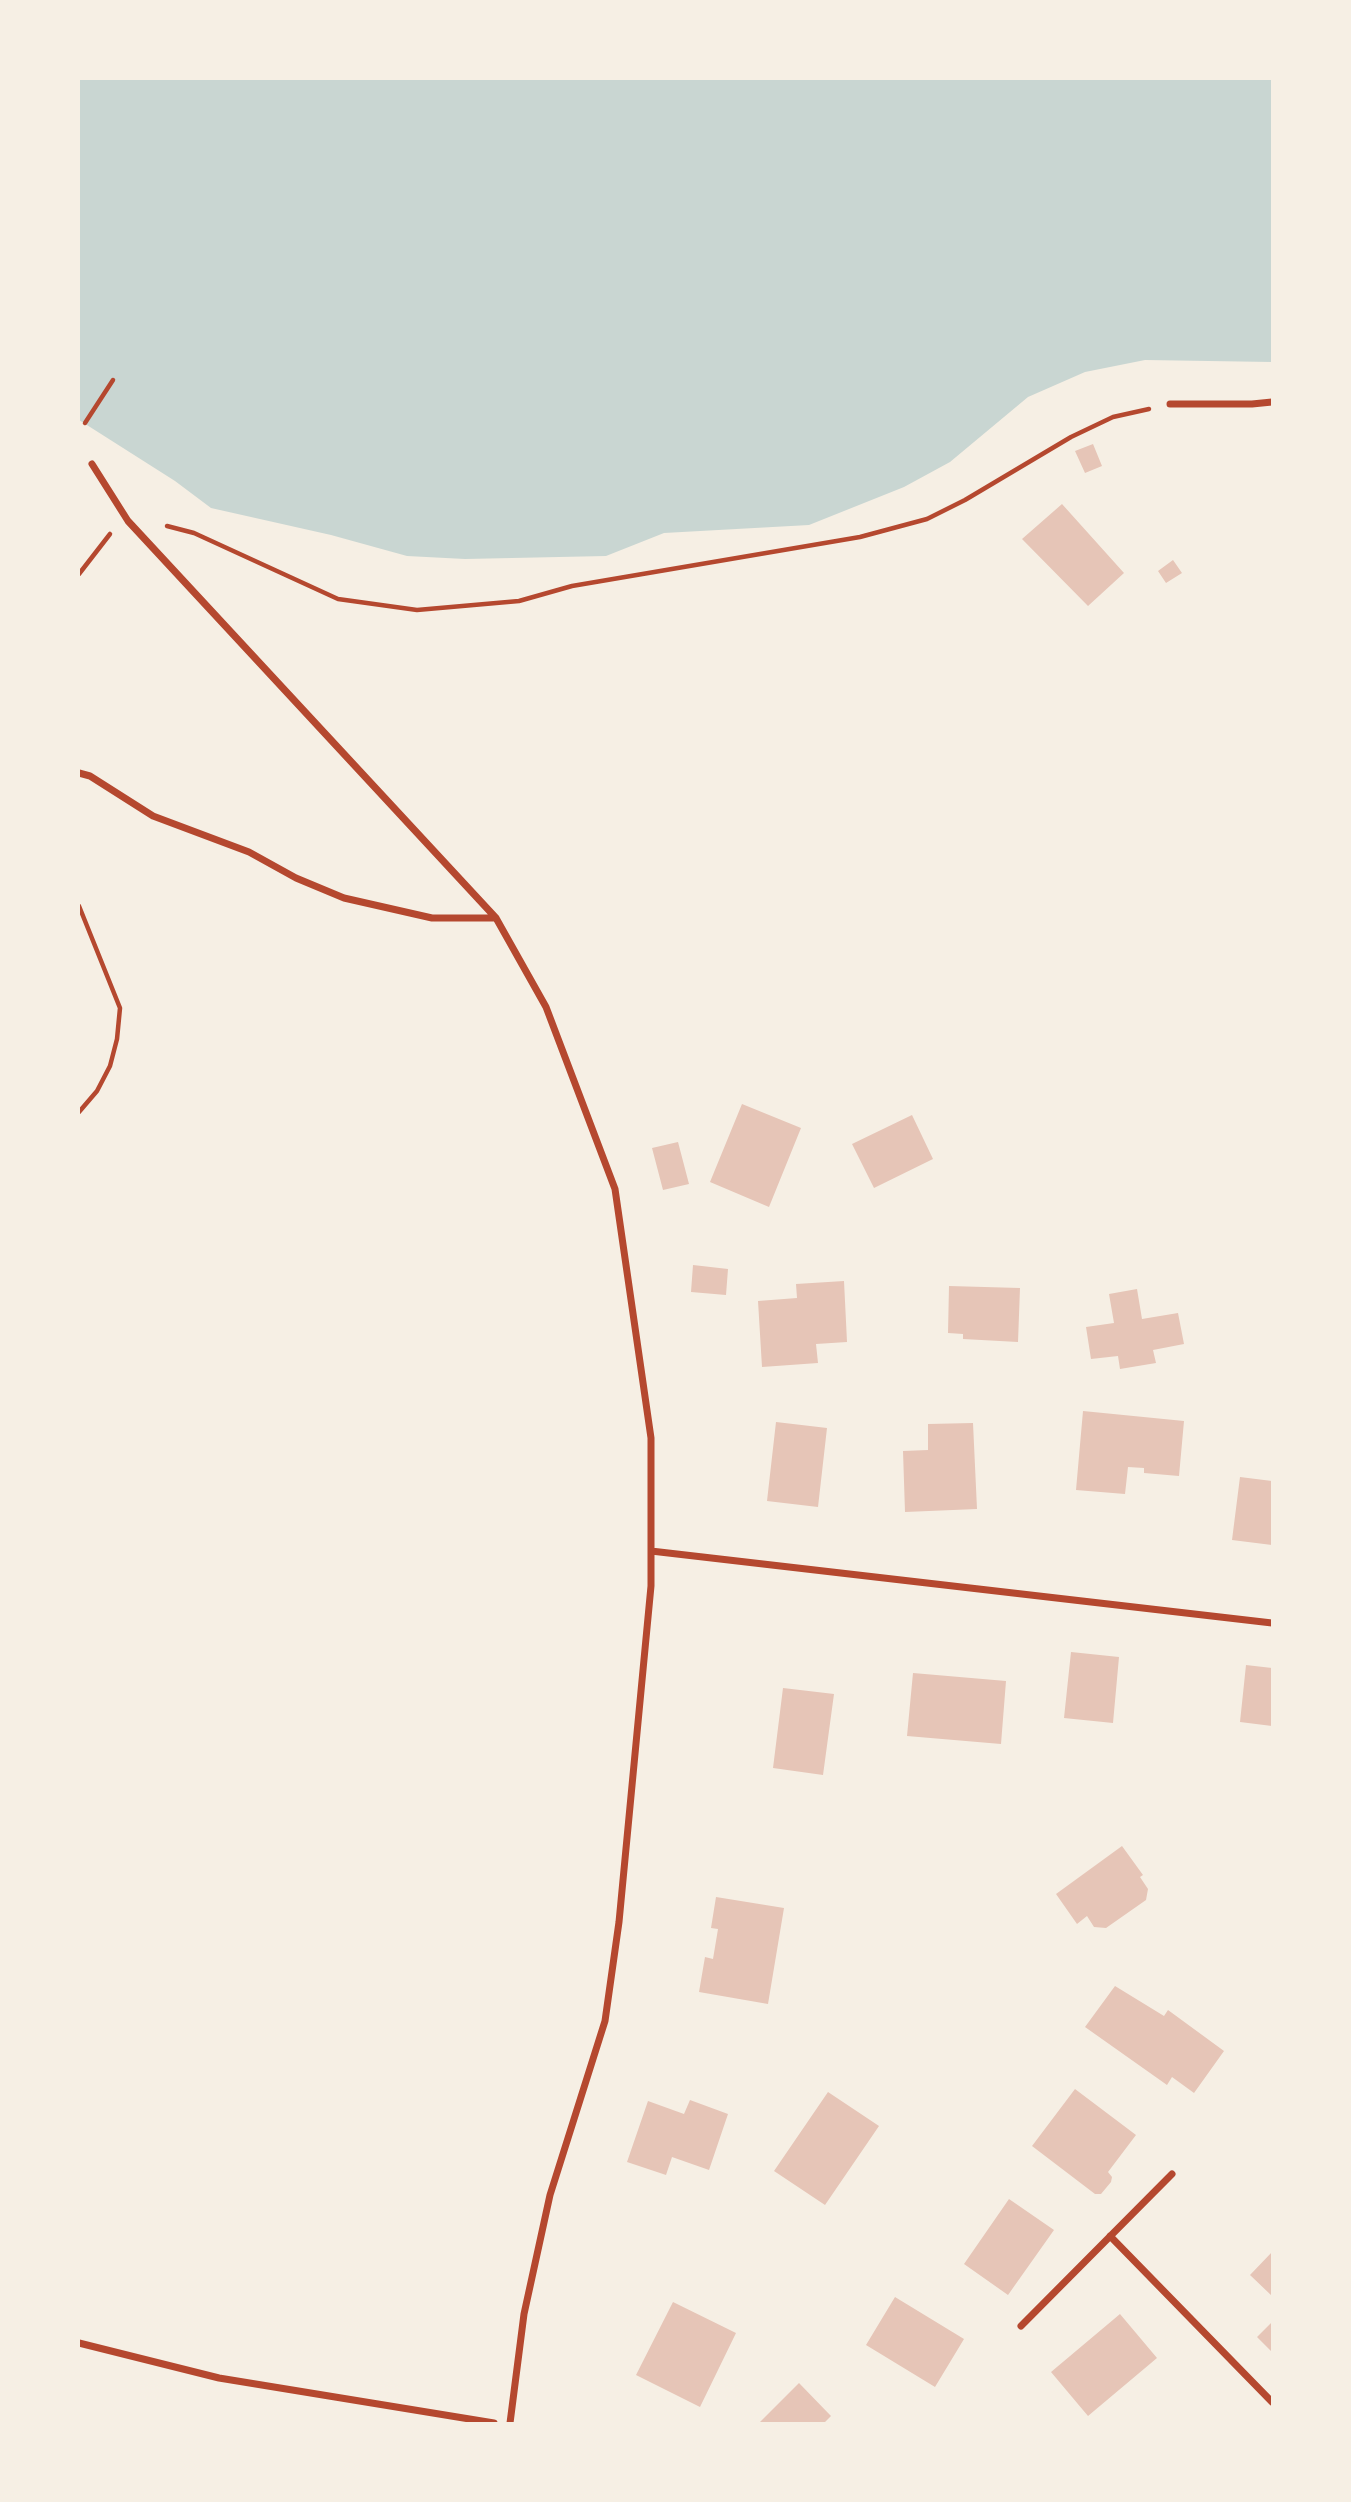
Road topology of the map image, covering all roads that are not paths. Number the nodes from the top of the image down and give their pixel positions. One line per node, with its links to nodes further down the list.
1 (1272, 402): 2 (street)
2 (1170, 404)
3 (92, 464): 5 (street)
4 (79, 773): 5 (street)
5 (496, 918): 6 (street)
6 (651, 1551): 7 (street); 14 (street)
7 (1272, 1623)
8 (1172, 2175): 9 (street)
9 (1110, 2236): 10 (street); 12 (street)
10 (1021, 2326)
11 (79, 2343): 13 (street)
12 (1272, 2402)
13 (494, 2423)
14 (510, 2423)

